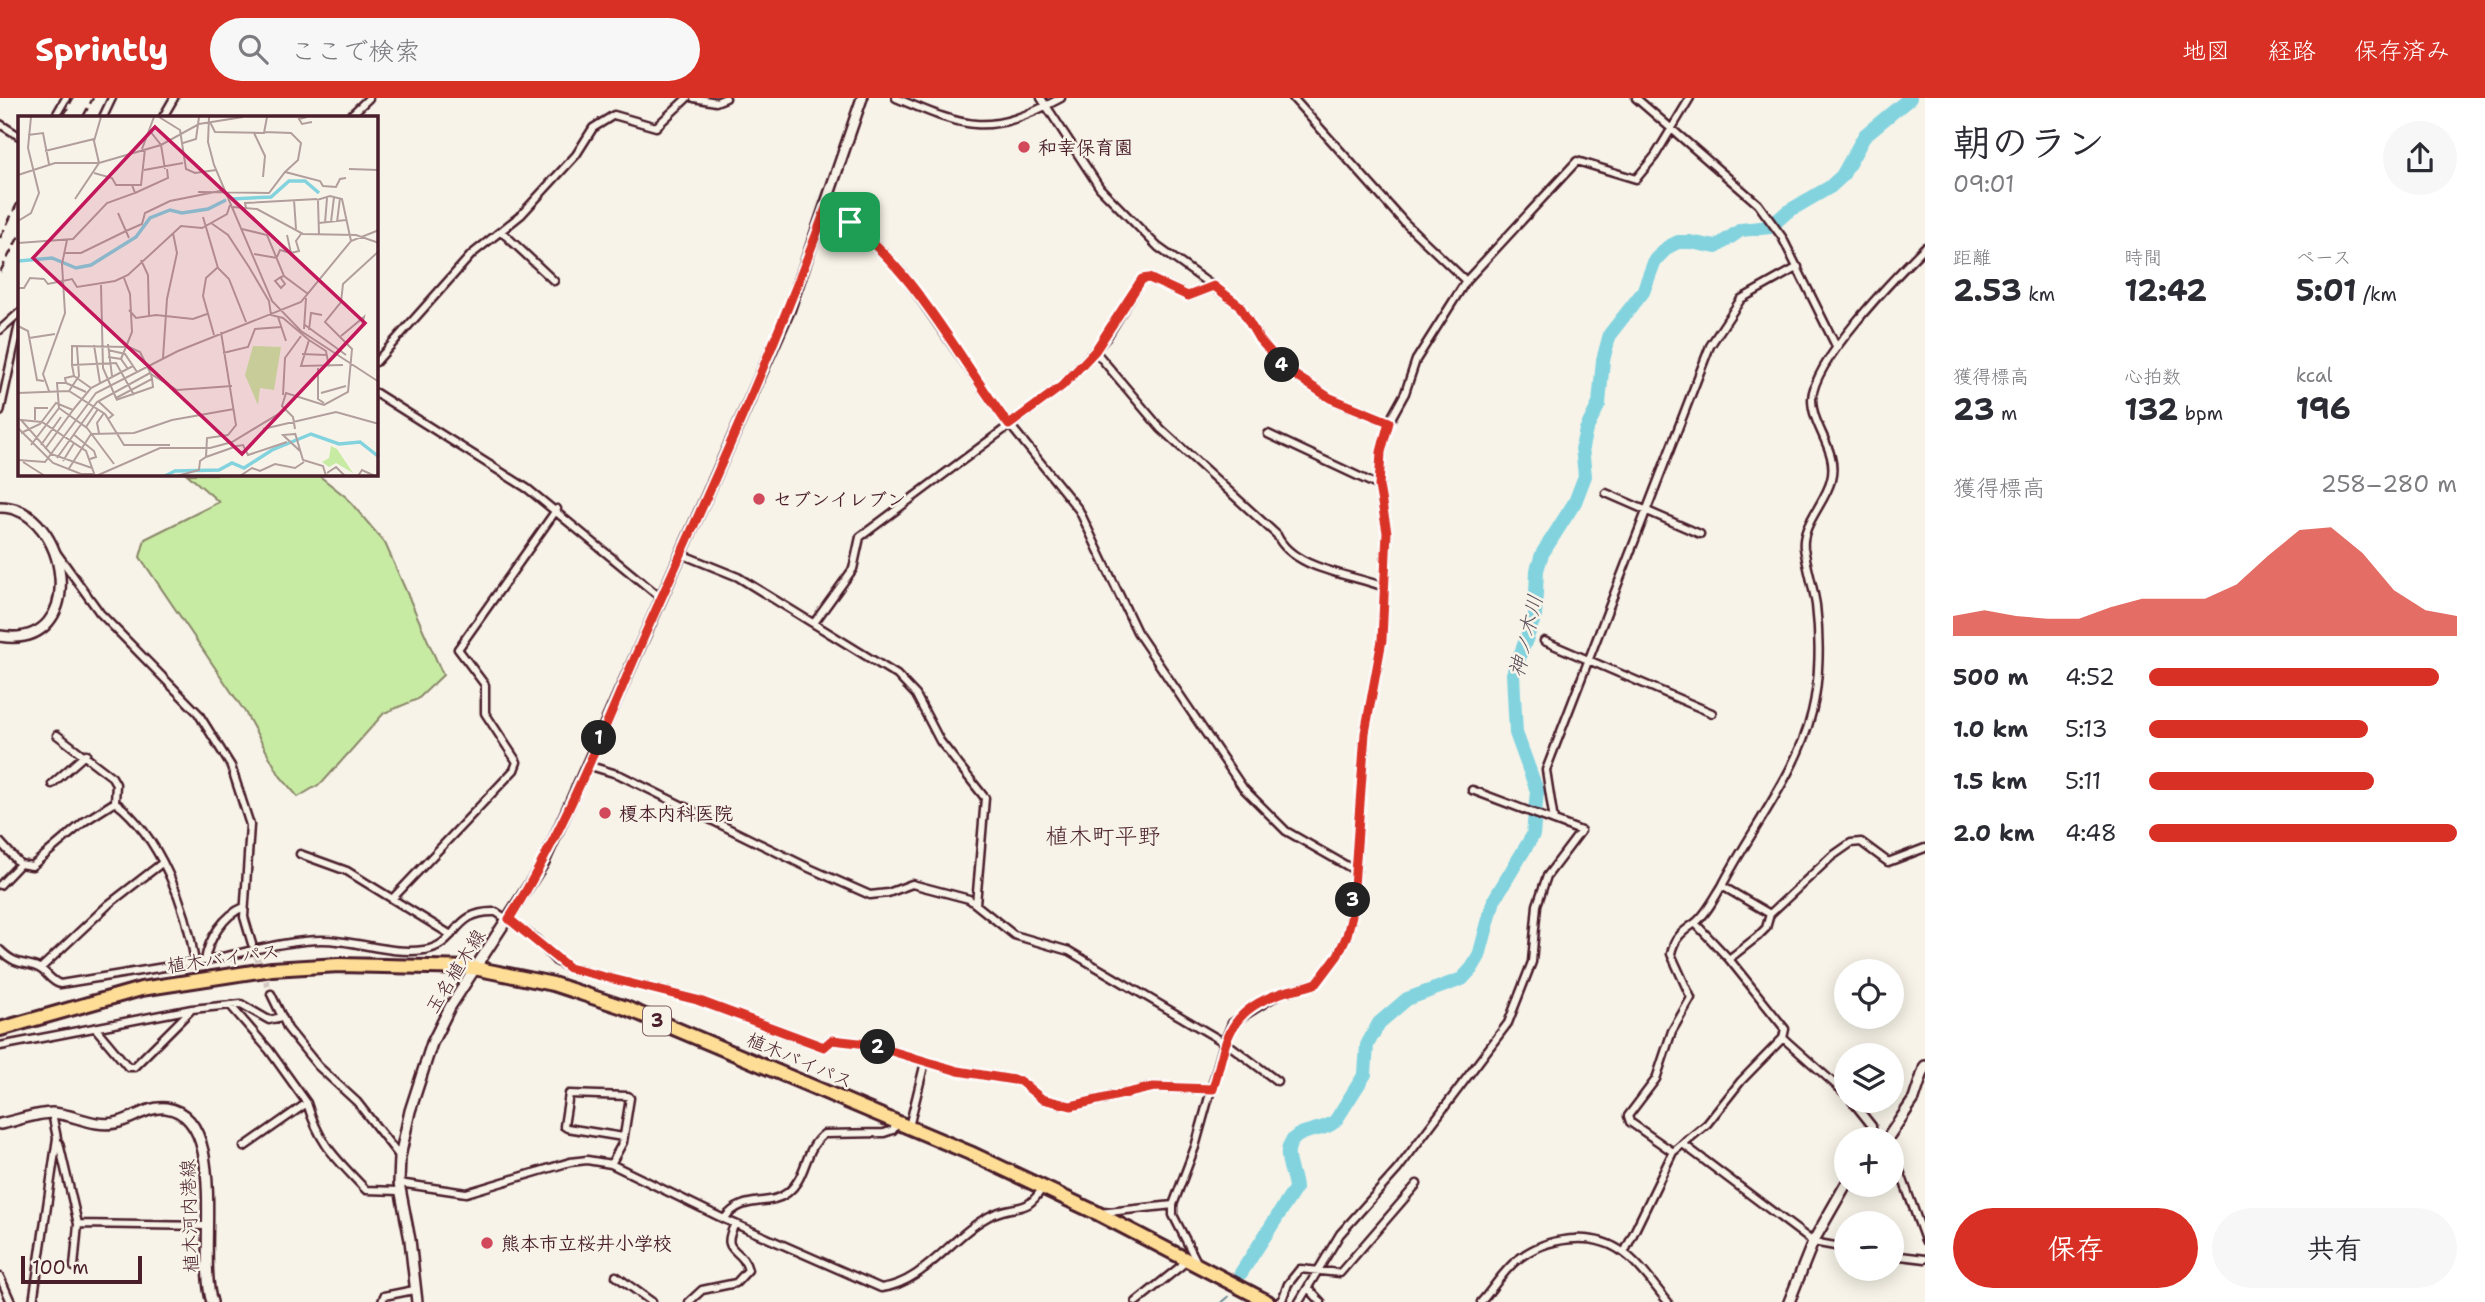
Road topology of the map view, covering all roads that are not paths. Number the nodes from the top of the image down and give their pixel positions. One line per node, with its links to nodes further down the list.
1 (66, 98): 16 (street)
2 (112, 98): 17 (street)
3 (174, 98): 18 (street)
4 (369, 98): 19 (street)
5 (687, 98): 24 (street)
6 (694, 98): 7 (street)
7 (726, 98)
8 (862, 98): 23 (main road, 玉名植木線)
9 (896, 98): 15 (street)
10 (1041, 98): 15 (street)
11 (1061, 98): 15 (street)
12 (1293, 98): 28 (street)
13 (1636, 98): 21 (street)
14 (1690, 98): 21 (street)
15 (1046, 106): 29 (street)
16 (56, 116)
17 (103, 116)
18 (164, 116)
19 (350, 116)
20 (0, 124): 22 (street)
21 (1671, 126): 26 (street); 28 (street)
22 (18, 135)
23 (826, 208): 39 (street); 48 (main road, 玉名植木線)
24 (502, 232): 27 (street); 35 (street)
25 (1925, 247): 33 (street)
26 (1798, 267): 33 (street); 45 (street)
27 (554, 281)
28 (1466, 281): 38 (street)
29 (1214, 286): 34 (street); 38 (street)
30 (18, 314): 32 (street)
31 (18, 329): 37 (street)
32 (0, 330)
33 (1836, 346): 70 (street)
34 (1095, 351): 39 (street); 49 (street)
35 (378, 360)
36 (378, 394): 44 (street)
37 (0, 412)
38 (1389, 422): 41 (street)
39 (1009, 425): 51 (street); 68 (street)
40 (1268, 434): 41 (street)
41 (1379, 486): 49 (street)
42 (1606, 494): 45 (street)
43 (0, 507): 47 (main road)
44 (557, 509): 50 (street); 71 (street)
45 (1646, 510): 46 (street); 54 (street)
46 (1700, 534)
47 (54, 549): 52 (main road); 73 (street)
48 (681, 554): 50 (main road, 玉名植木線); 51 (street)
49 (1384, 587): 68 (street)
50 (661, 598): 58 (main road, 玉名植木線)
51 (814, 623): 72 (street)
52 (0, 636)
53 (1544, 641): 54 (street)
54 (1587, 660): 55 (street); 62 (street)
55 (1712, 713)
56 (57, 735): 57 (street)
57 (86, 754): 59 (street); 61 (street)
58 (587, 765): 72 (street); 75 (main road, 玉名植木線)
59 (52, 784)
60 (1472, 790): 62 (street)
61 (115, 802): 66 (street); 67 (street)
62 (1555, 821): 133 (street)
63 (0, 842): 67 (street)
64 (1925, 848): 74 (street)
65 (300, 854): 71 (street)
66 (162, 863): 82 (street); 83 (street)
67 (20, 864): 69 (street)
68 (1356, 871): 92 (street)
69 (0, 885)
70 (1722, 886): 74 (street); 76 (street)
71 (393, 898): 77 (street)
72 (976, 904): 92 (street)
73 (244, 907): 78 (street); 81 (street)
74 (1770, 914): 80 (street)
75 (509, 919): 77 (street); 84 (main road, 玉名植木線); 94 (street)
76 (1695, 923): 80 (street); 110 (street)
77 (451, 935): 81 (street)
78 (252, 944)
79 (0, 950): 83 (street)
80 (1729, 959): 91 (street)
81 (205, 961): 82 (street)
82 (195, 962): 83 (street)
83 (41, 968)
84 (474, 968): 89 (highway, 植木バイパス / 3); 103 (highway, 植木バイパス / 3); 111 (main road, 玉名植木線)
85 (271, 994): 88 (street)
86 (230, 1005): 87 (street); 88 (street); 99 (street)
87 (192, 1009): 90 (street); 90 (street)
88 (282, 1017): 111 (street)
89 (0, 1028)
90 (97, 1030): 93 (street)
91 (1783, 1038): 97 (street); 108 (street)
92 (1224, 1043): 96 (street); 98 (street)
93 (0, 1046)
94 (925, 1062): 98 (street); 103 (street)
95 (1925, 1066): 105 (main road)
96 (1277, 1081)
97 (1834, 1083)
98 (1213, 1089): 118 (street)
99 (307, 1103): 109 (street); 115 (street)
100 (52, 1113): 102 (main road, 植木河内港線); 107 (street); 123 (main road, 植木河内港線)
101 (1862, 1113): 104 (street)
102 (0, 1124)
103 (903, 1124): 116 (highway, 植木バイパス / 3); 120 (street)
104 (1872, 1127)
105 (1895, 1127)
106 (623, 1137): 106 (street); 112 (street)
107 (57, 1138): 121 (street); 139 (street)
108 (1683, 1144): 110 (street); 125 (street)
109 (244, 1147)
110 (1673, 1152): 127 (street)
111 (400, 1157): 115 (main road, 玉名植木線)
112 (611, 1164): 115 (street); 120 (street)
113 (1904, 1182): 124 (street)
114 (1417, 1184): 133 (street)
115 (400, 1187): 137 (main road, 玉名植木線)
116 (1043, 1187): 119 (highway, 植木バイパス / 3); 122 (street)
117 (1839, 1197): 125 (main road)
118 (1173, 1205): 119 (street); 131 (street)
119 (1097, 1213): 129 (highway, 植木バイパス / 3)
120 (724, 1219): 122 (street)
121 (78, 1224): 123 (street); 132 (street)
122 (735, 1224): 144 (street)
123 (206, 1226): 140 (main road, 植木河内港線)
124 (1925, 1240)
125 (1813, 1242): 126 (street); 152 (main road)
126 (1834, 1246)
127 (1624, 1253): 150 (street); 151 (street)
128 (1904, 1256): 130 (street)
129 (1185, 1259): 131 (highway, 植木バイパス / 3); 145 (street)
130 (1925, 1259)
131 (1198, 1265): 146 (highway, 植木バイパス / 3)
132 (74, 1267)
133 (1318, 1271): 136 (street); 147 (street)
134 (616, 1276): 143 (street)
135 (0, 1277): 138 (street)
136 (1308, 1288): 148 (street); 149 (street)
137 (414, 1290): 141 (street); 142 (main road, 玉名植木線)
138 (10, 1302)
139 (33, 1302)
140 (212, 1302)
141 (382, 1302)
142 (417, 1302)
143 (652, 1302)
144 (690, 1302)
145 (1136, 1302)
146 (1268, 1302)
147 (1278, 1302)
148 (1298, 1302)
149 (1321, 1302)
150 (1482, 1302)
151 (1668, 1302)
152 (1789, 1302)

